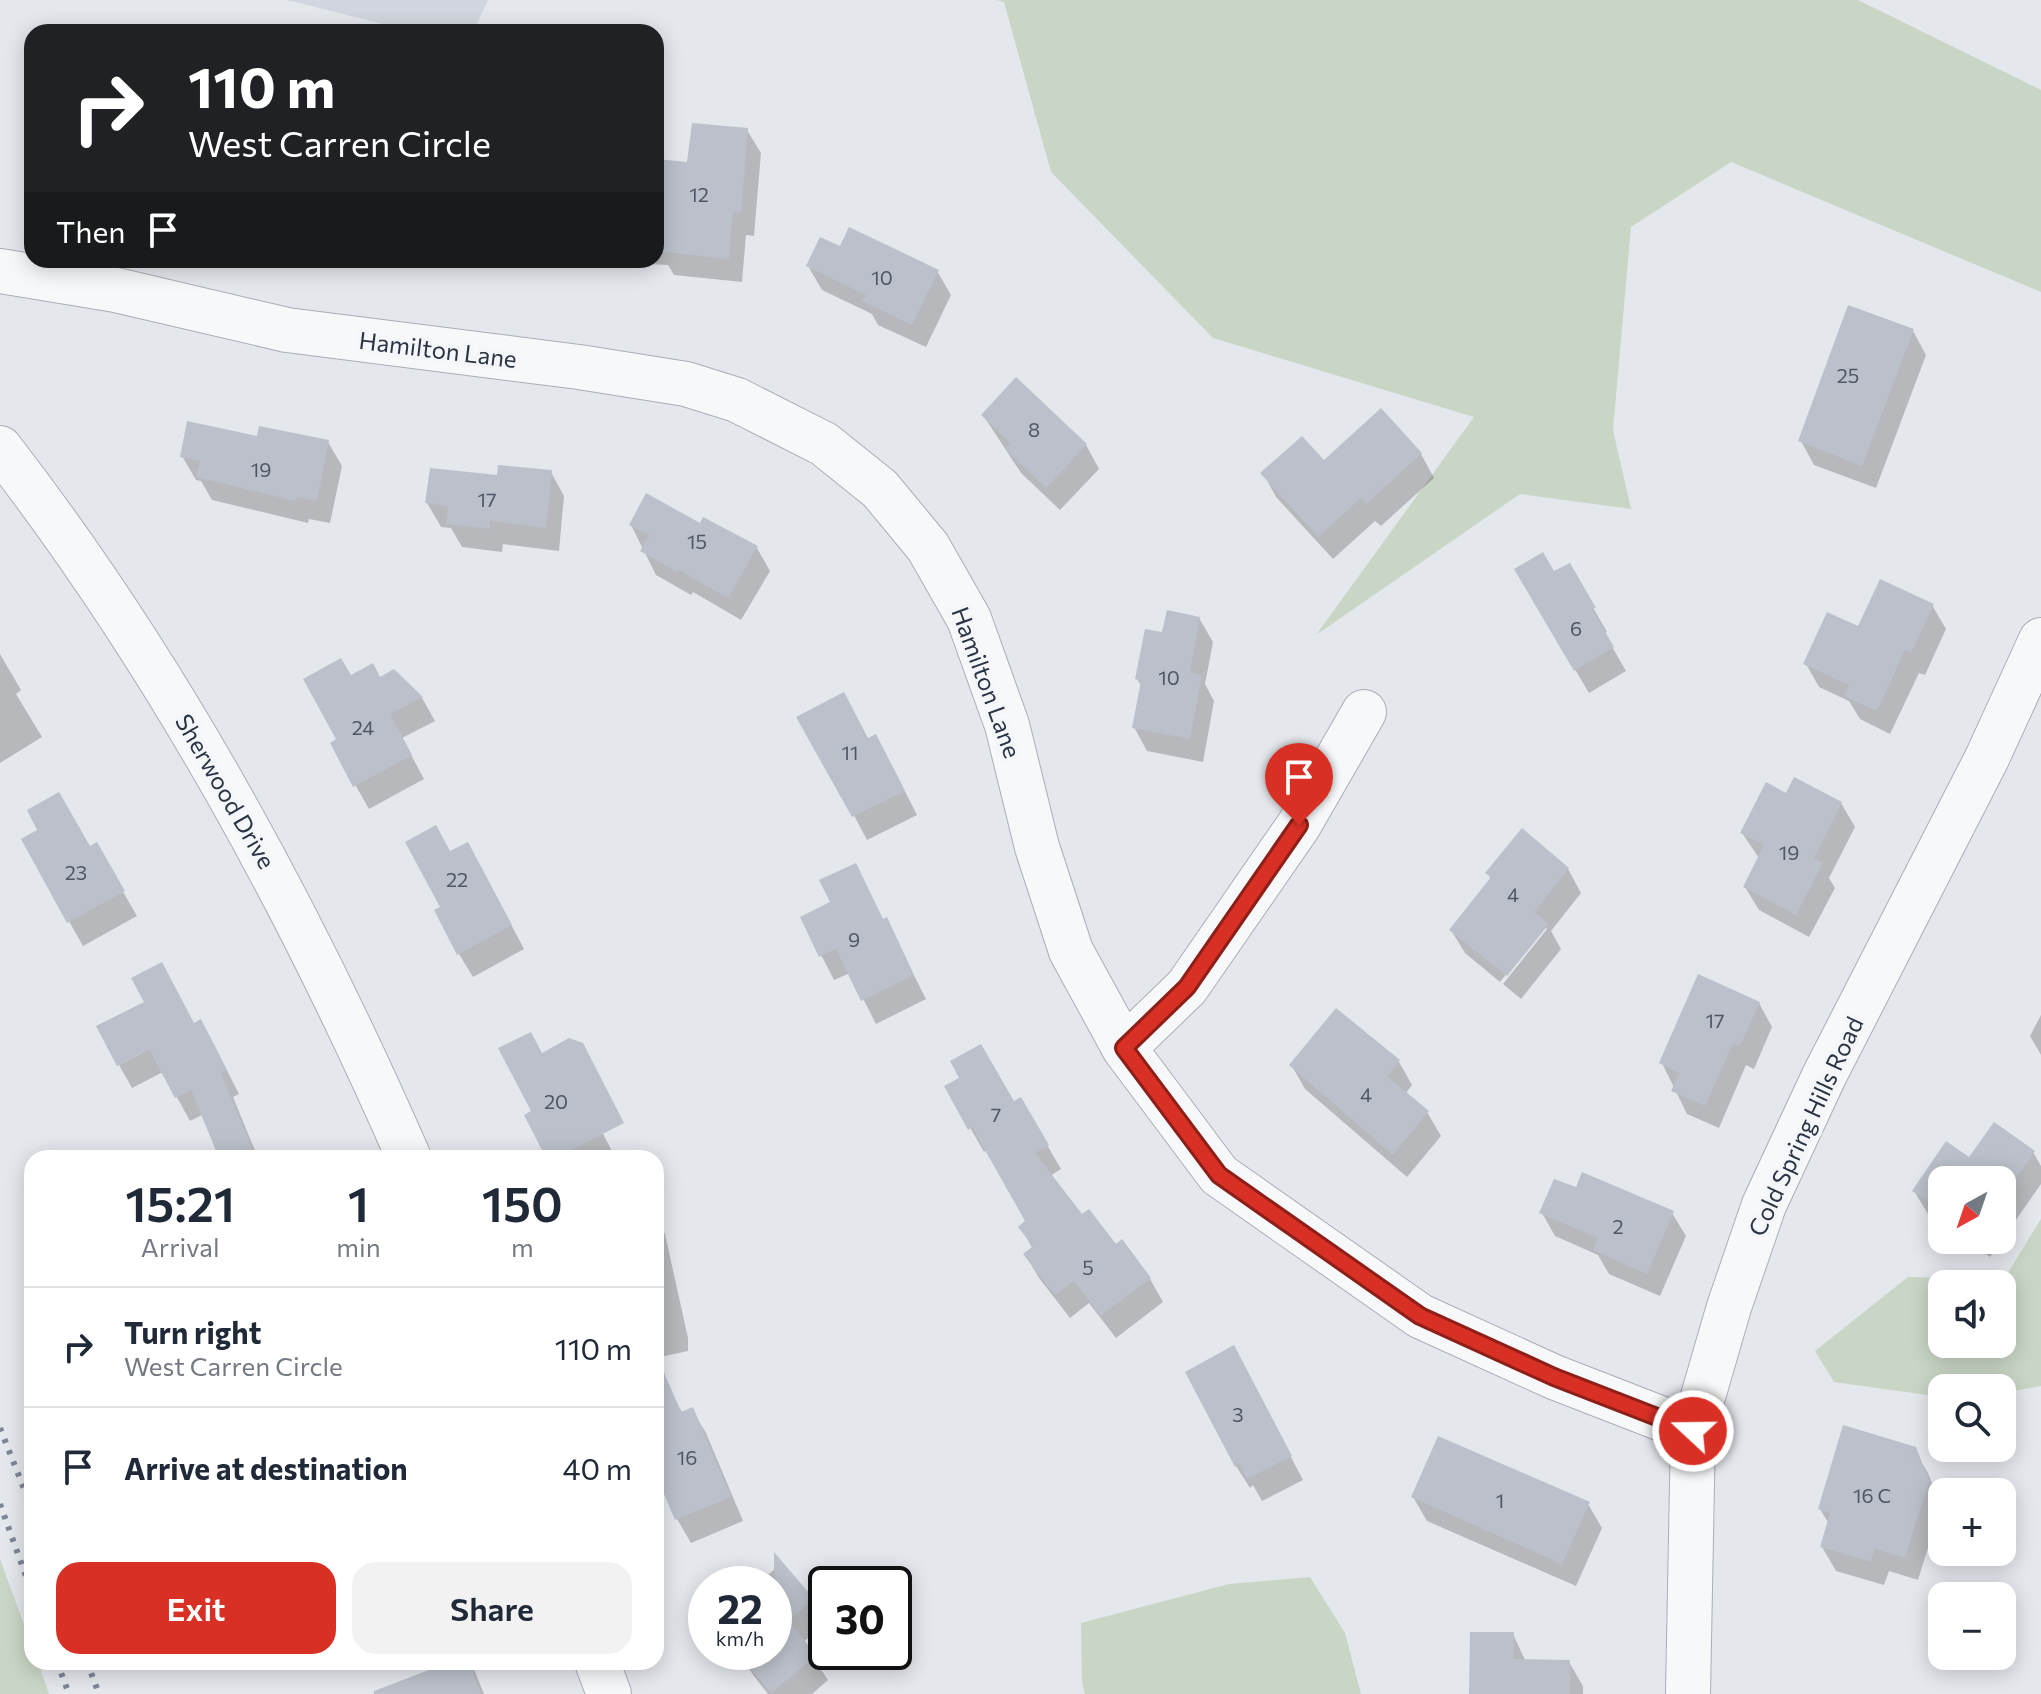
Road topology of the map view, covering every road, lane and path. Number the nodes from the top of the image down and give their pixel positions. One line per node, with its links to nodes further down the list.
1 (0, 271): 5 (street, Hamilton Lane)
2 (0, 448): 6 (street, Sherwood Drive)
3 (2041, 640): 7 (street, Cold Spring Hills Road)
4 (1364, 712): 5 (street)
5 (1124, 1048): 7 (street, Hamilton Lane)
6 (405, 1150)
7 (1693, 1431): 10 (street, Cold Spring Hills Road)
8 (600, 1670): 9 (street)
9 (609, 1694)
10 (1688, 1694)

